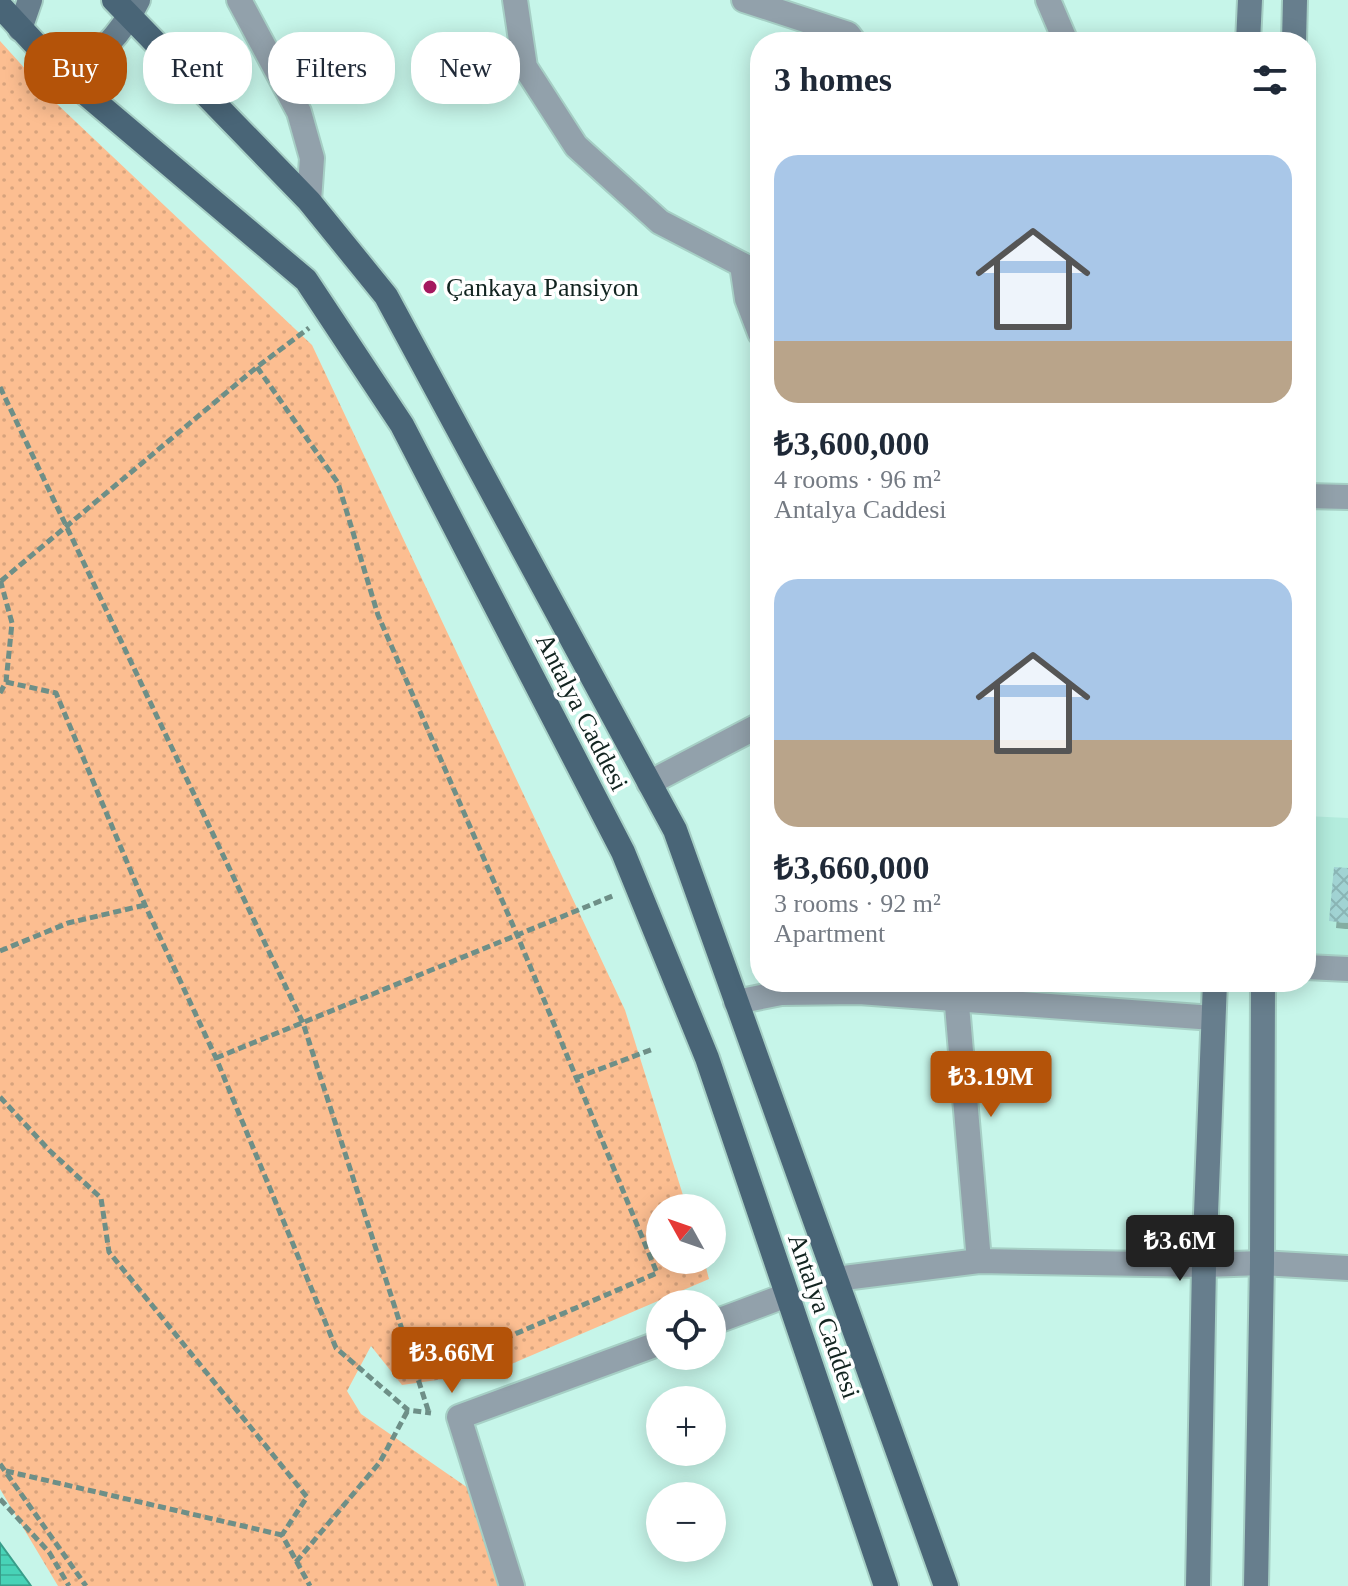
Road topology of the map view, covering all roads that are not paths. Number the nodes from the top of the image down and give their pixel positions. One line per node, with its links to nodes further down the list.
1 (30, 0): 10 (main road)
2 (239, 0): 18 (street)
3 (515, 0): 19 (street)
4 (744, 0): 12 (street)
5 (1048, 0): 13 (street)
6 (1250, 0): 14 (main road)
7 (1295, 0): 15 (main road)
8 (127, 5): 11 (main road); 18 (main road, Antalya Caddesi)
9 (0, 6): 10 (main road, Antalya Caddesi)
10 (20, 29): 16 (main road, Antalya Caddesi)
11 (113, 32)
12 (842, 32)
13 (1062, 32)
14 (1248, 32)
15 (1294, 32)
16 (24, 33)
17 (98, 104): 40 (main road, Antalya Caddesi)
18 (309, 201): 25 (main road, Antalya Caddesi)
19 (750, 268)
20 (750, 276): 21 (street)
21 (750, 307)
22 (1316, 496): 23 (street)
23 (1348, 497)
24 (750, 730): 25 (street)
25 (649, 783): 33 (main road, Antalya Caddesi)
26 (1316, 967): 27 (street)
27 (1348, 969)
28 (800, 992): 33 (street)
29 (956, 992): 35 (street)
30 (966, 992): 34 (street)
31 (1214, 992): 34 (main road)
32 (1263, 992): 36 (main road)
33 (736, 1002): 39 (main road, Antalya Caddesi)
34 (1213, 1018): 37 (main road)
35 (979, 1261): 37 (street); 39 (street)
36 (1262, 1263): 37 (street); 38 (street); 47 (main road)
37 (1204, 1265): 46 (main road)
38 (1348, 1268)
39 (836, 1279): 45 (main road, Antalya Caddesi)
40 (787, 1295): 41 (street); 44 (main road, Antalya Caddesi)
41 (726, 1318)
42 (646, 1348): 43 (street)
43 (512, 1586)
44 (886, 1586)
45 (946, 1586)
46 (1198, 1586)
47 (1256, 1586)

